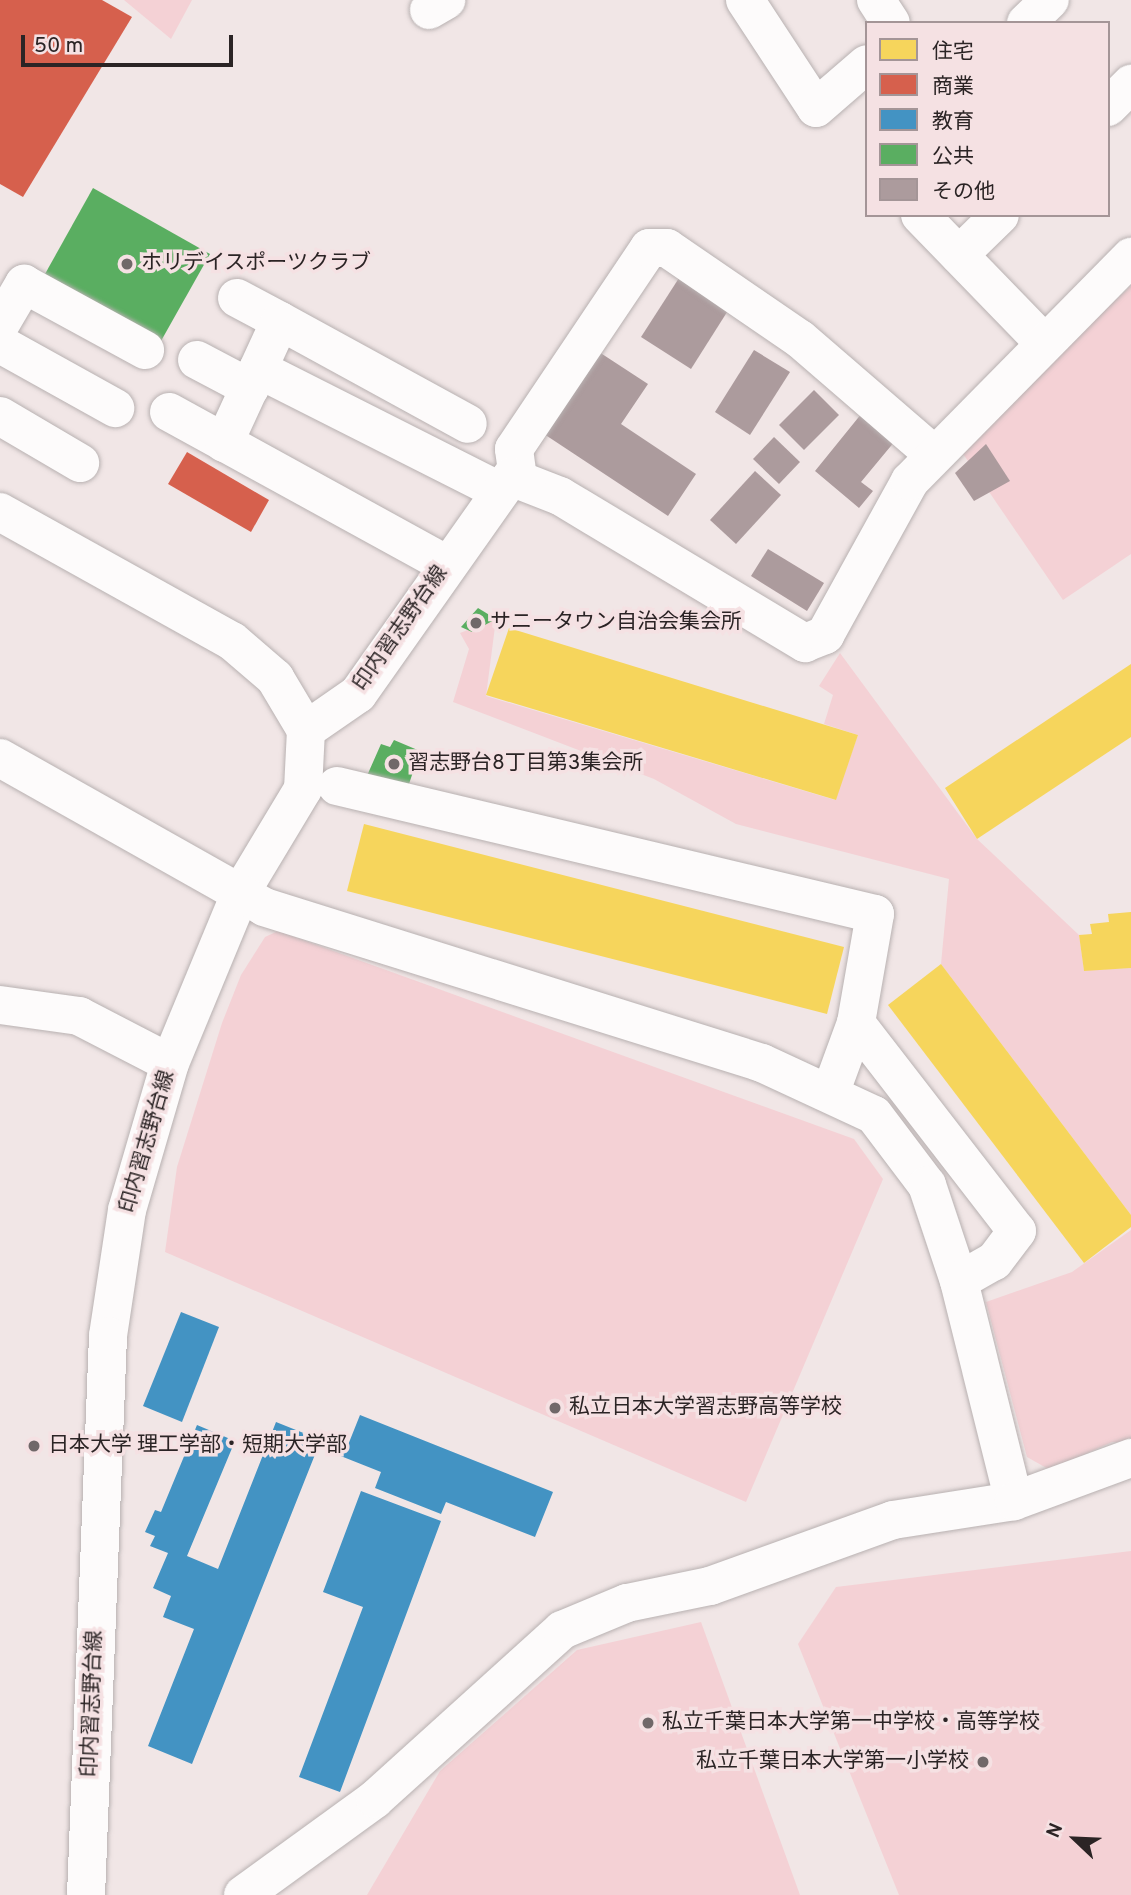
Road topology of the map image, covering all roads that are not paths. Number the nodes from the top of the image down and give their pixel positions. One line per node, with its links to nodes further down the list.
1 (746, 0): 6 (street)
2 (876, 0): 4 (street)
3 (1050, 0): 5 (street)
4 (890, 21)
5 (1028, 21)
6 (865, 66)
7 (1131, 85): 8 (street)
8 (1110, 105)
9 (922, 217): 11 (street)
10 (998, 217): 11 (street)
11 (960, 256): 16 (street)
12 (1131, 257): 16 (street)
13 (237, 298): 14 (street)
14 (280, 321): 20 (street); 24 (street)
15 (0, 326): 18 (street)
16 (1044, 343): 26 (street)
17 (0, 344): 21 (street)
18 (145, 350)
19 (197, 360): 20 (street)
20 (254, 378): 25 (street); 28 (street)
21 (115, 408)
22 (169, 412): 25 (street)
23 (0, 416): 27 (street)
24 (468, 424)
25 (224, 443): 30 (street)
26 (933, 454): 28 (street); 28 (street)
27 (80, 463)
28 (509, 484): 30 (street, 印内習志野台線)
29 (0, 512): 31 (street)
30 (447, 565): 31 (street, 印内習志野台線)
31 (306, 730): 34 (street, 印内習志野台線)
32 (0, 758): 34 (street)
33 (337, 786): 36 (street)
34 (240, 894): 37 (street, 印内習志野台線); 38 (street)
35 (0, 1005): 37 (street)
36 (856, 1023): 38 (street); 39 (street)
37 (170, 1063): 42 (street, 印内習志野台線)
38 (831, 1091): 39 (street)
39 (959, 1281): 41 (street)
40 (1131, 1458): 41 (street)
41 (1014, 1501): 43 (street)
42 (86, 1895)
43 (243, 1895)

